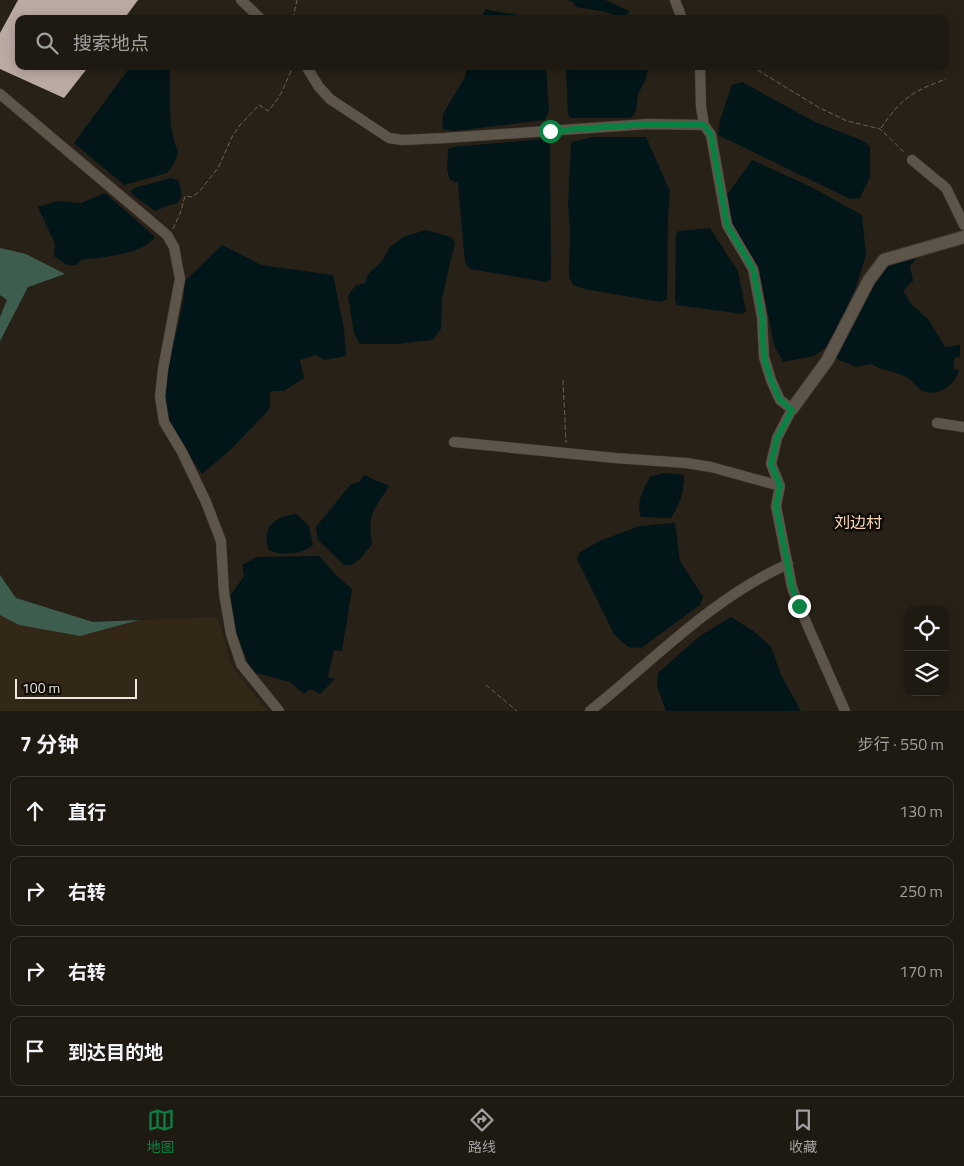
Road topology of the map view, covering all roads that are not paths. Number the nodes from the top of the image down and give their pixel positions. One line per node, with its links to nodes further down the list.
1 (241, 0): 3 (street)
2 (675, 0): 4 (street)
3 (257, 15)
4 (681, 15)
5 (308, 70): 8 (street)
6 (700, 70): 8 (street)
7 (0, 94): 18 (street)
8 (704, 125): 12 (street)
9 (912, 160): 10 (street)
10 (964, 225)
11 (964, 237): 12 (street)
12 (792, 410): 16 (street)
13 (936, 423): 14 (street)
14 (964, 427)
15 (454, 442): 16 (street)
16 (780, 486): 17 (street)
17 (788, 564): 19 (street); 20 (street)
18 (279, 711)
19 (590, 711)
20 (845, 711)

